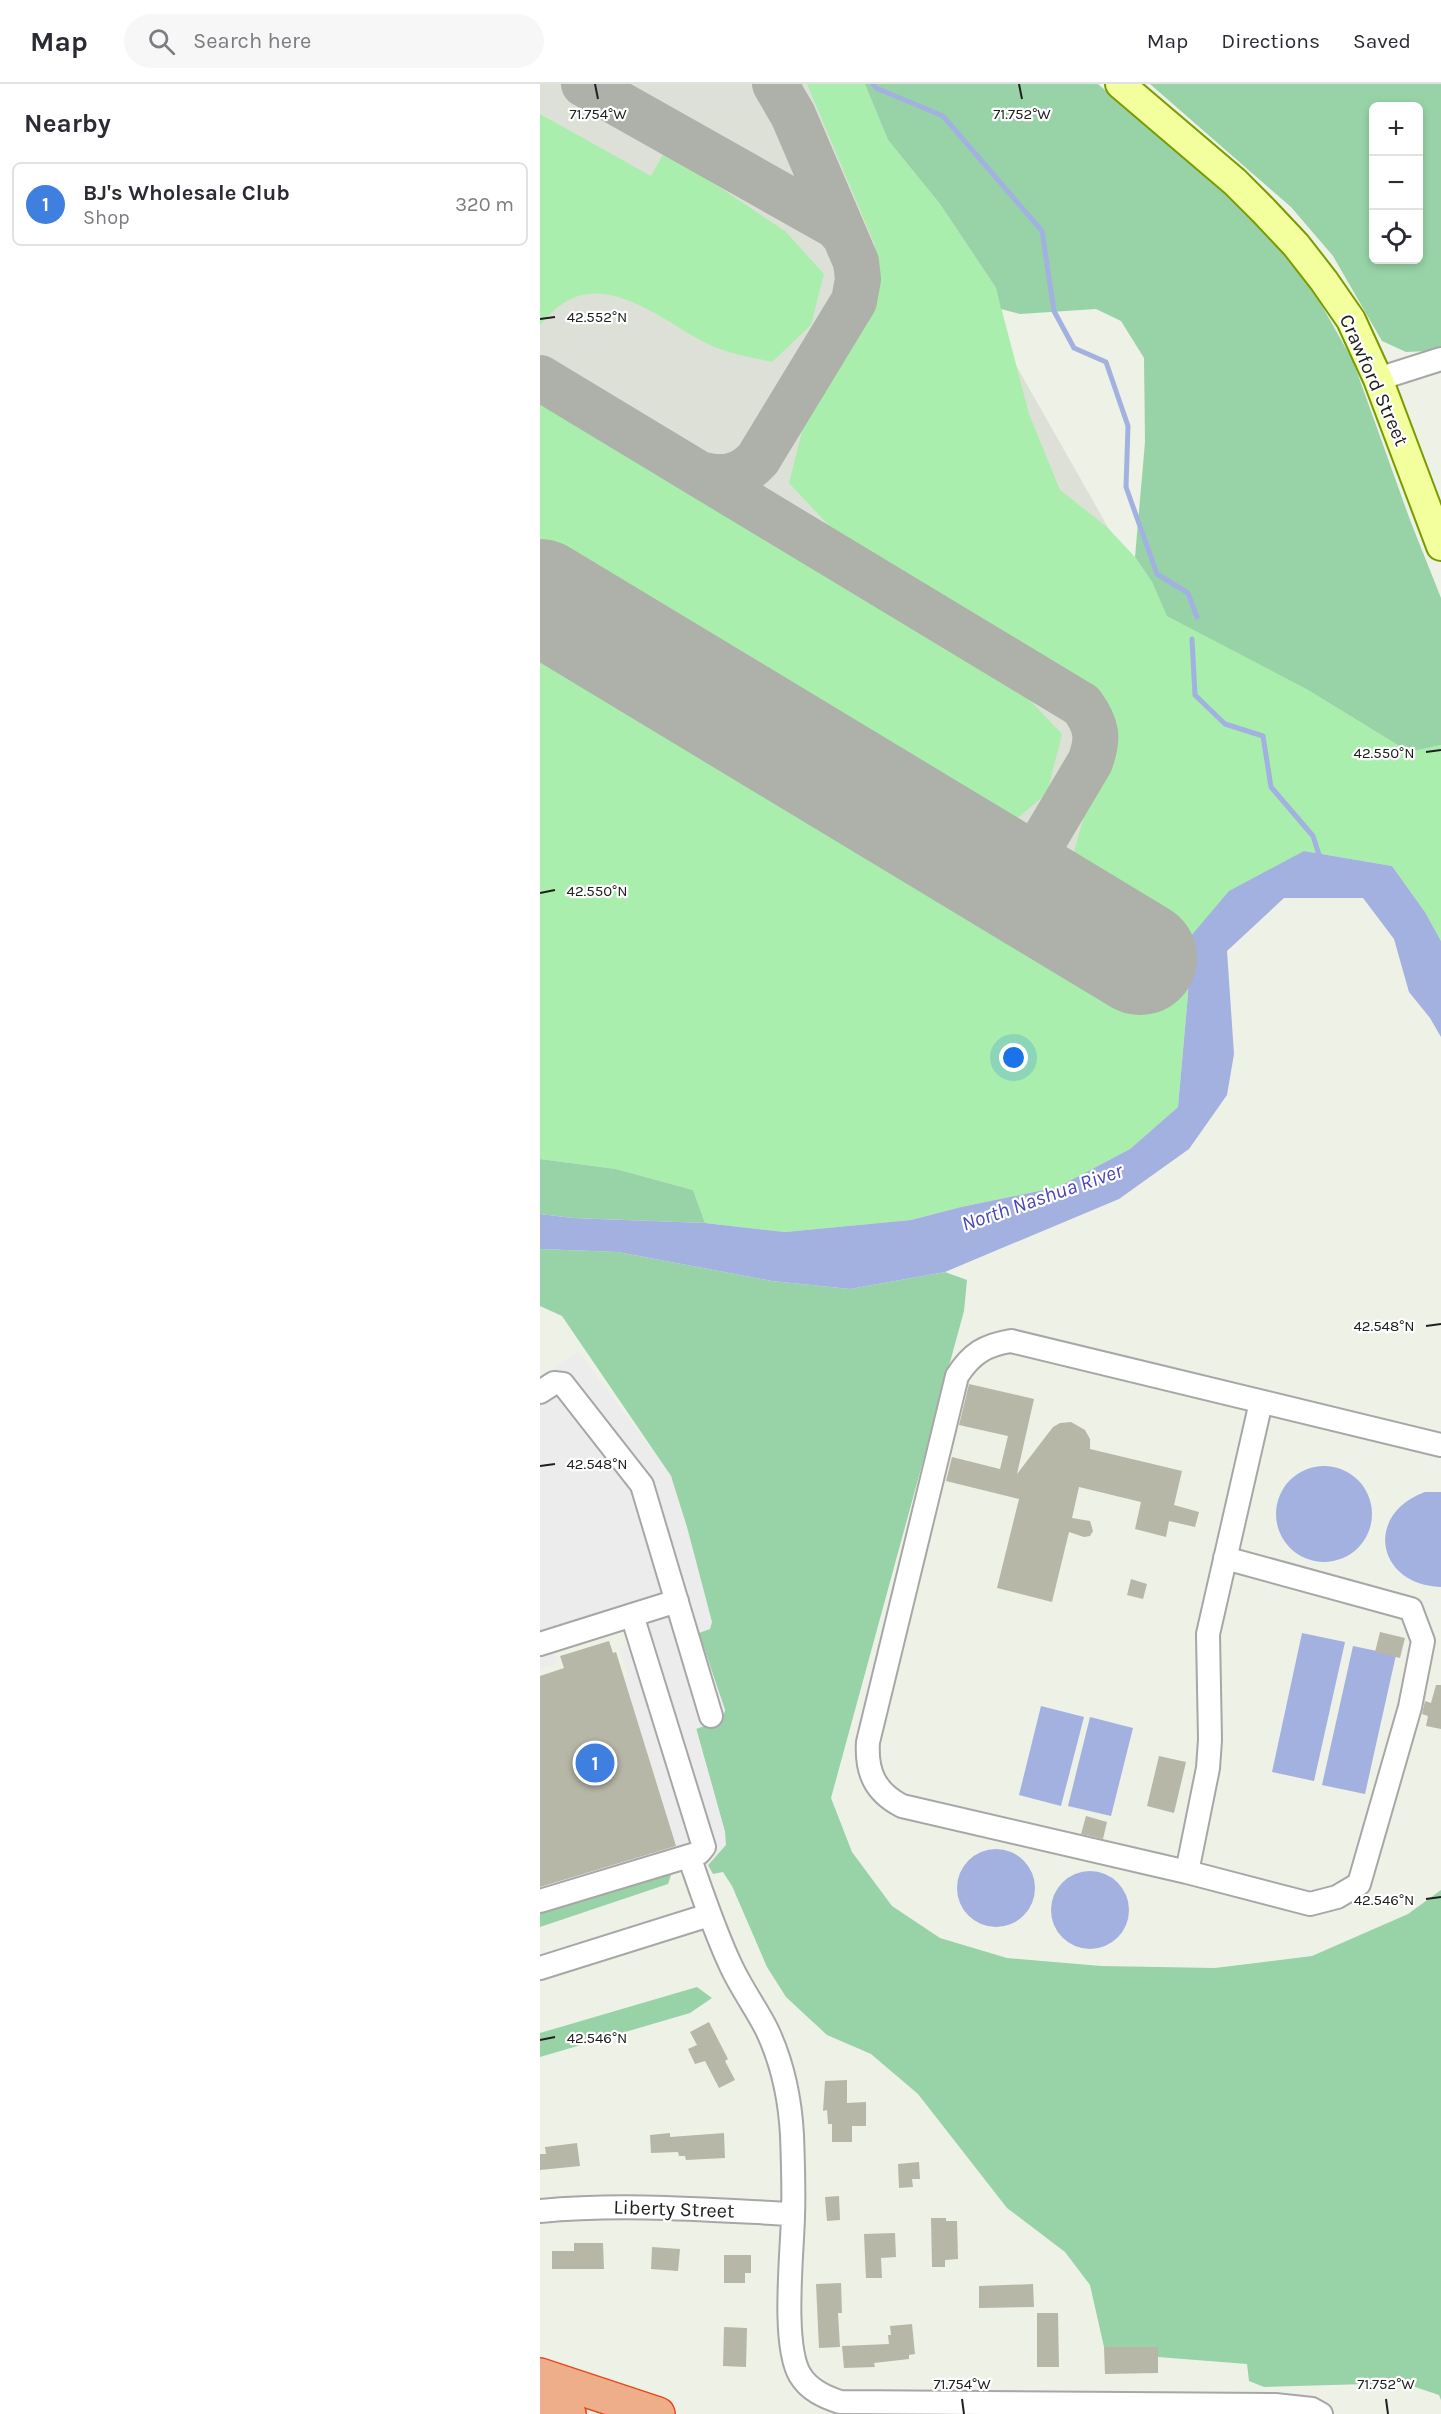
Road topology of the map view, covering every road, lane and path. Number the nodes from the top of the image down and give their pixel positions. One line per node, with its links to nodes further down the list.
1 (1120, 84): 3 (main road, Crawford Street)
2 (1441, 359): 3 (street)
3 (1378, 379): 4 (main road, Crawford Street)
4 (1436, 518): 5 (main road, Crawford Street)
5 (1441, 546)
6 (540, 1392): 10 (street)
7 (1261, 1402): 8 (street); 9 (street); 15 (street)
8 (1441, 1445)
9 (1224, 1558): 15 (street); 15 (street)
10 (677, 1601): 11 (street); 13 (street)
11 (632, 1615): 12 (street); 14 (street)
12 (540, 1644)
13 (711, 1716)
14 (689, 1856): 16 (street); 17 (street)
15 (1187, 1872)
16 (540, 1901)
17 (709, 1915): 18 (street); 20 (street)
18 (540, 1968)
19 (548, 2211): 20 (street, Liberty Street)
20 (793, 2214): 25 (street)
21 (540, 2375): 24 (highway)
22 (540, 2405): 23 (highway)
23 (568, 2414)
24 (658, 2414)
25 (1321, 2414)

